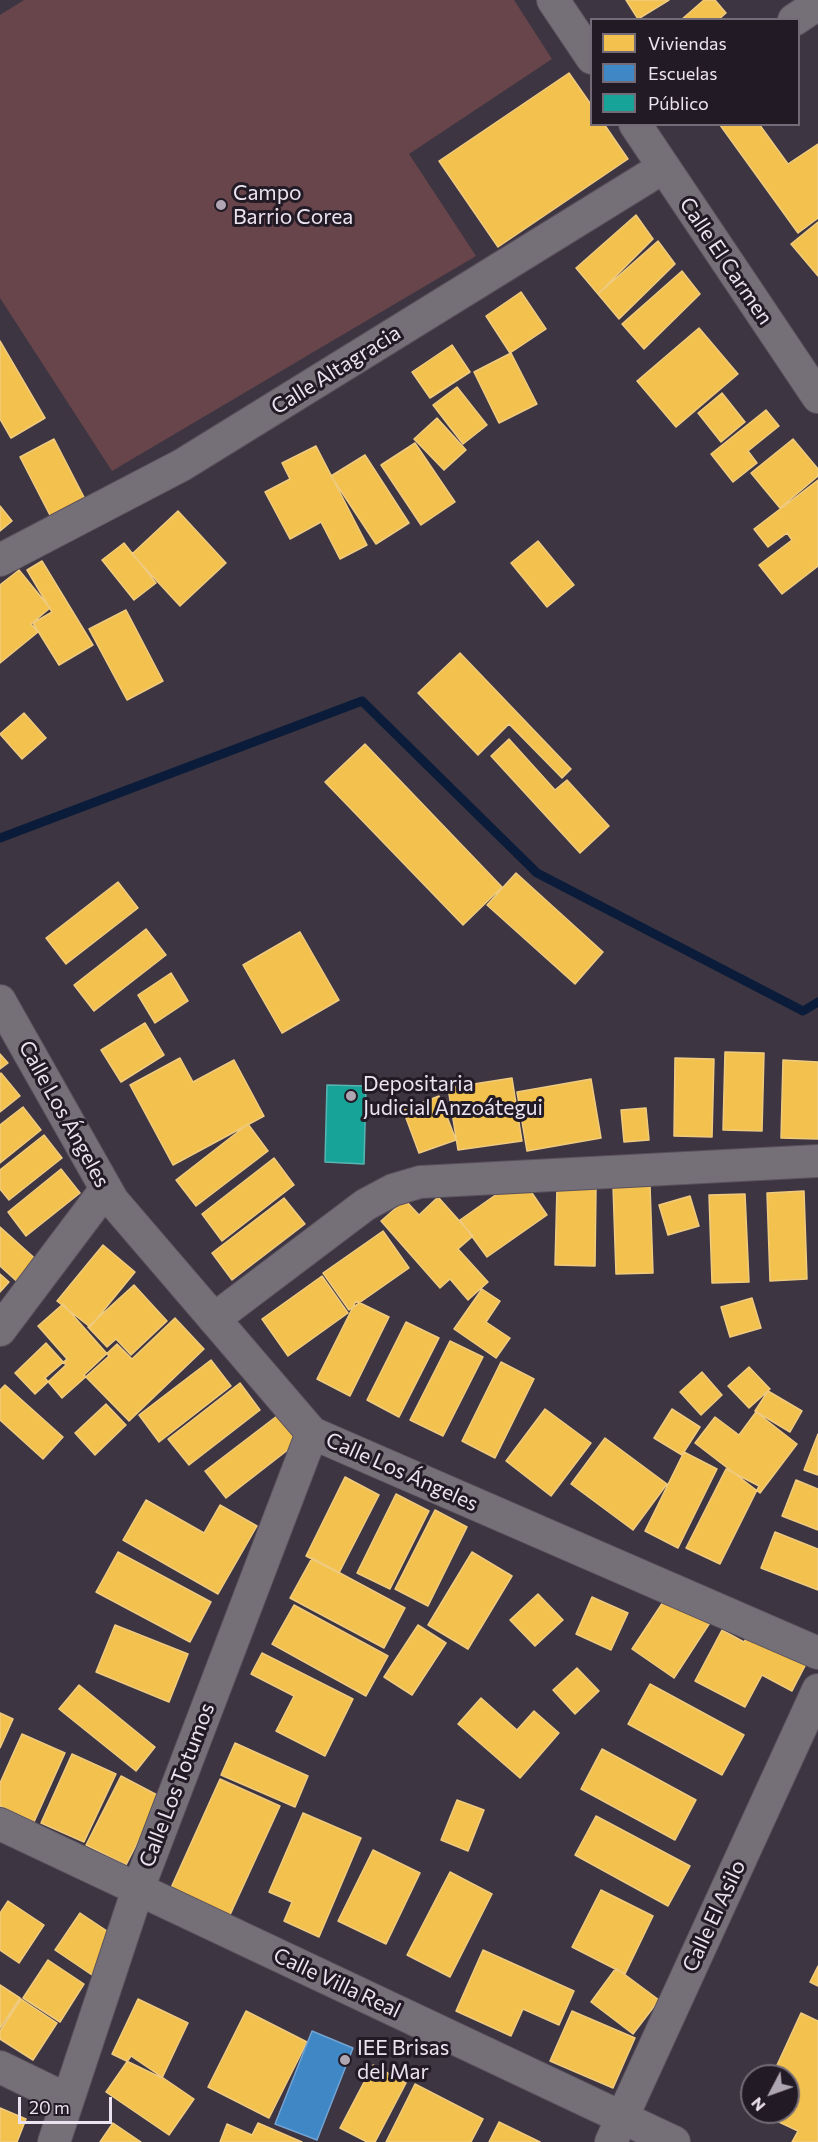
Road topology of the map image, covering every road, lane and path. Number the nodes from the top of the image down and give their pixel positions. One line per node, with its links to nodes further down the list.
1 (553, 0): 4 (street)
2 (818, 4): 3 (street)
3 (797, 18)
4 (590, 56)
5 (636, 126): 6 (street, Calle El Carmen)
6 (663, 167): 7 (street, Calle El Carmen); 8 (street, Calle Altagracia)
7 (818, 397)
8 (0, 560)
9 (0, 1002): 11 (street, Calle Los Ángeles)
10 (818, 1161): 12 (street)
11 (106, 1189): 12 (street, Calle Los Ángeles); 13 (street)
12 (214, 1319): 14 (street, Calle Los Ángeles)
13 (0, 1330)
14 (312, 1433): 15 (street, Calle Los Ángeles); 18 (street, Calle Los Totumos)
15 (818, 1653)
16 (818, 1690): 21 (street, Calle El Asilo)
17 (0, 1824): 18 (street, Calle Villa Real)
18 (138, 1889): 20 (street, Calle Los Totumos); 21 (street, Calle Villa Real)
19 (0, 2067): 20 (street)
20 (68, 2100): 22 (street, Calle Los Totumos)
21 (616, 2130): 23 (street, Calle Villa Real)
22 (54, 2142)
23 (674, 2142)

